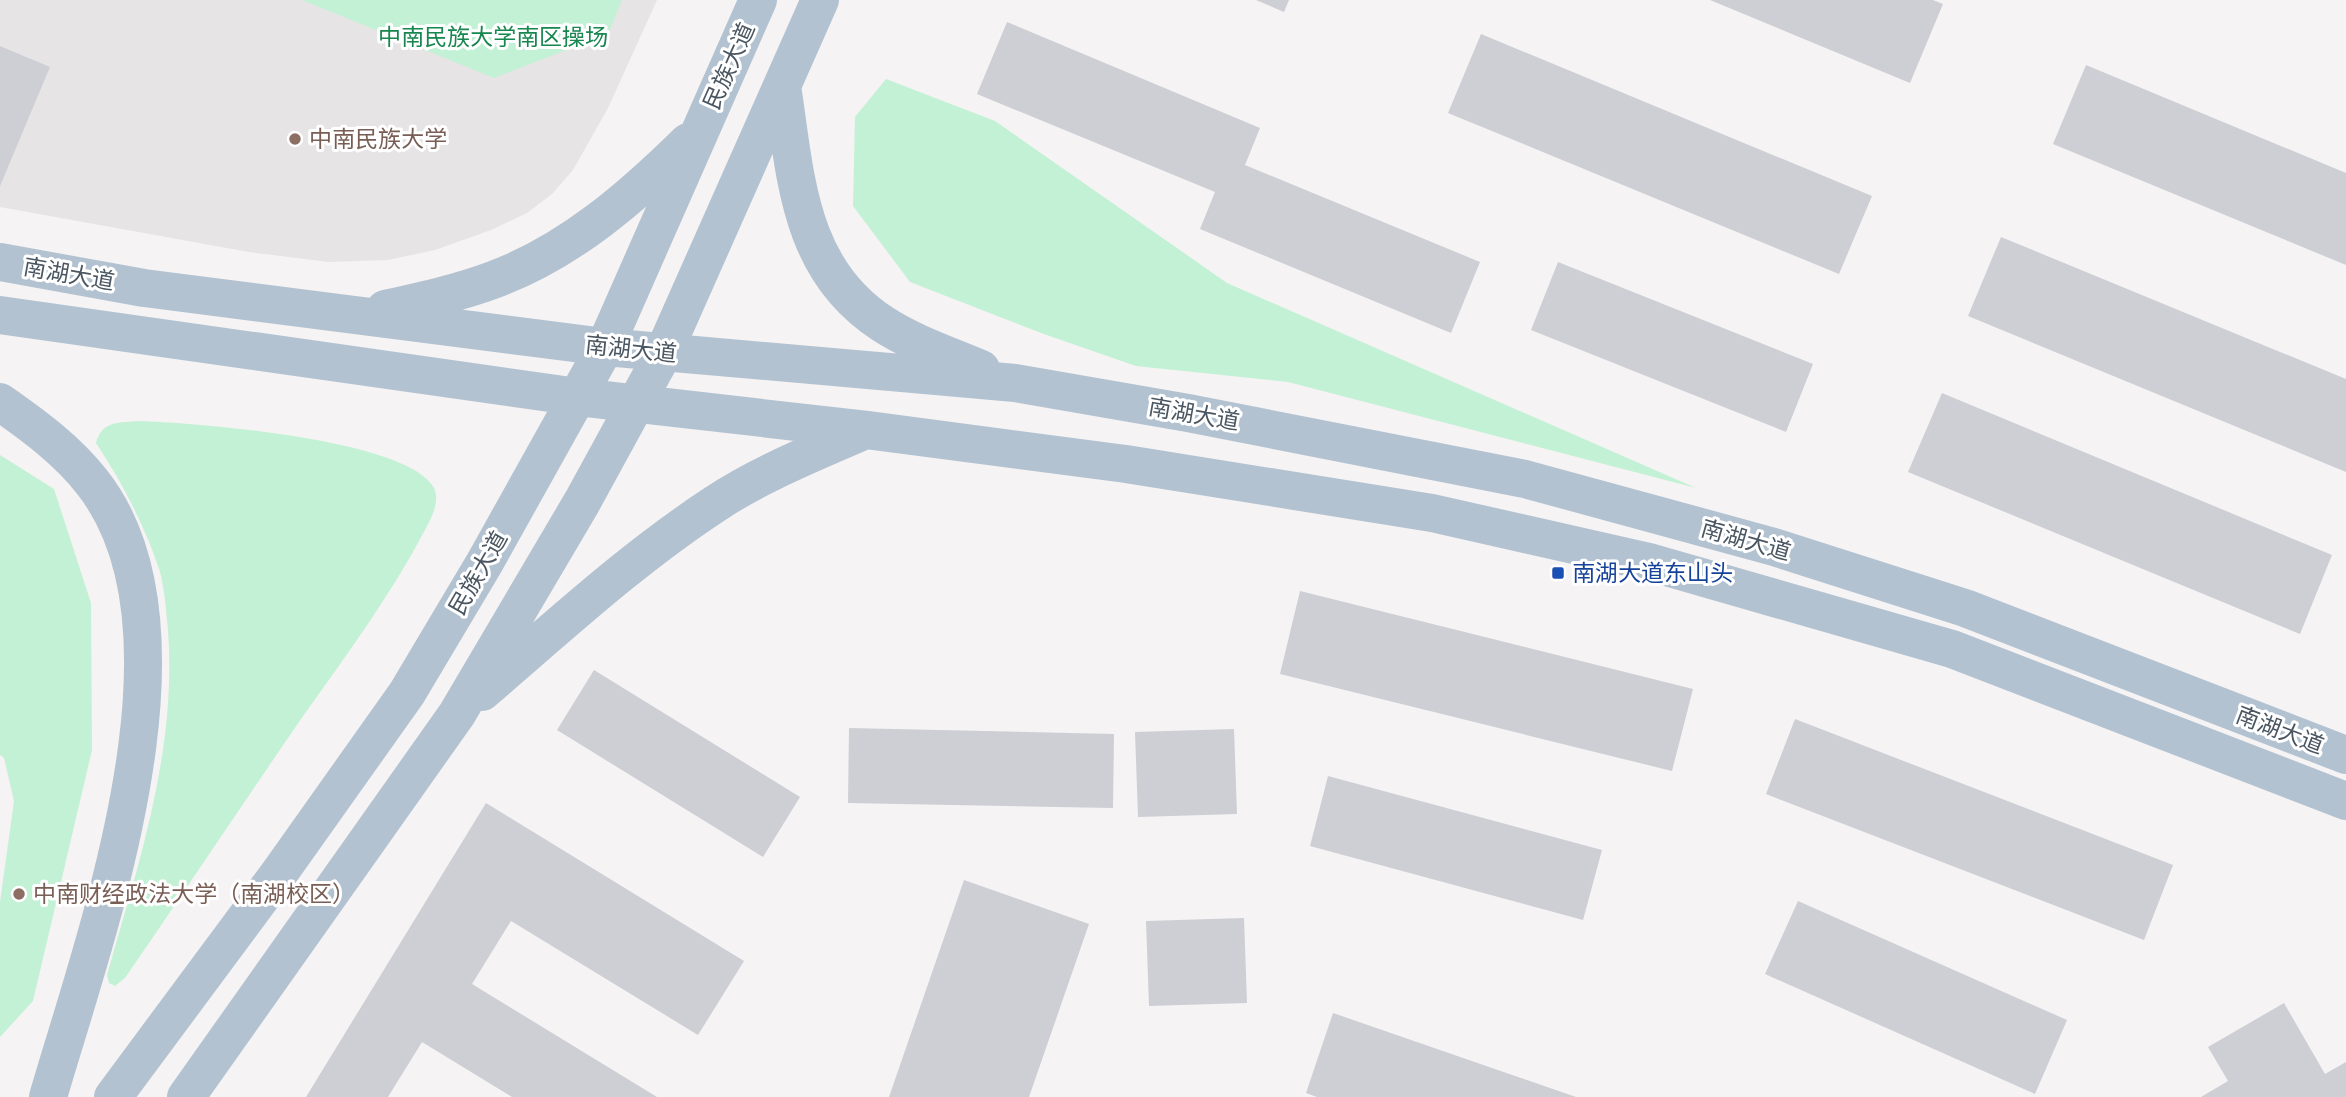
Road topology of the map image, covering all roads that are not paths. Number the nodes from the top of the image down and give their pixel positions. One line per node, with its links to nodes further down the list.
1 (758, 0): 4 (main road, 民族大道)
2 (820, 0): 3 (main road)
3 (782, 86): 9 (main road); 10 (main road)
4 (703, 127): 7 (main road); 8 (main road, 民族大道)
5 (0, 262): 7 (main road, 南湖大道)
6 (0, 315): 11 (main road, 南湖大道)
7 (362, 315): 8 (main road, 南湖大道)
8 (605, 347): 9 (main road, 南湖大道); 11 (main road, 民族大道)
9 (663, 354): 10 (main road, 南湖大道); 13 (main road)
10 (1015, 383): 16 (main road, 南湖大道)
11 (578, 397): 13 (main road, 南湖大道); 19 (main road, 民族大道)
12 (0, 402): 18 (main road)
13 (636, 404): 14 (main road, 南湖大道); 15 (main road)
14 (867, 430): 15 (main road); 17 (main road, 南湖大道)
15 (457, 714): 20 (main road)
16 (2346, 755)
17 (2346, 801)
18 (48, 1097)
19 (113, 1097)
20 (186, 1097)

